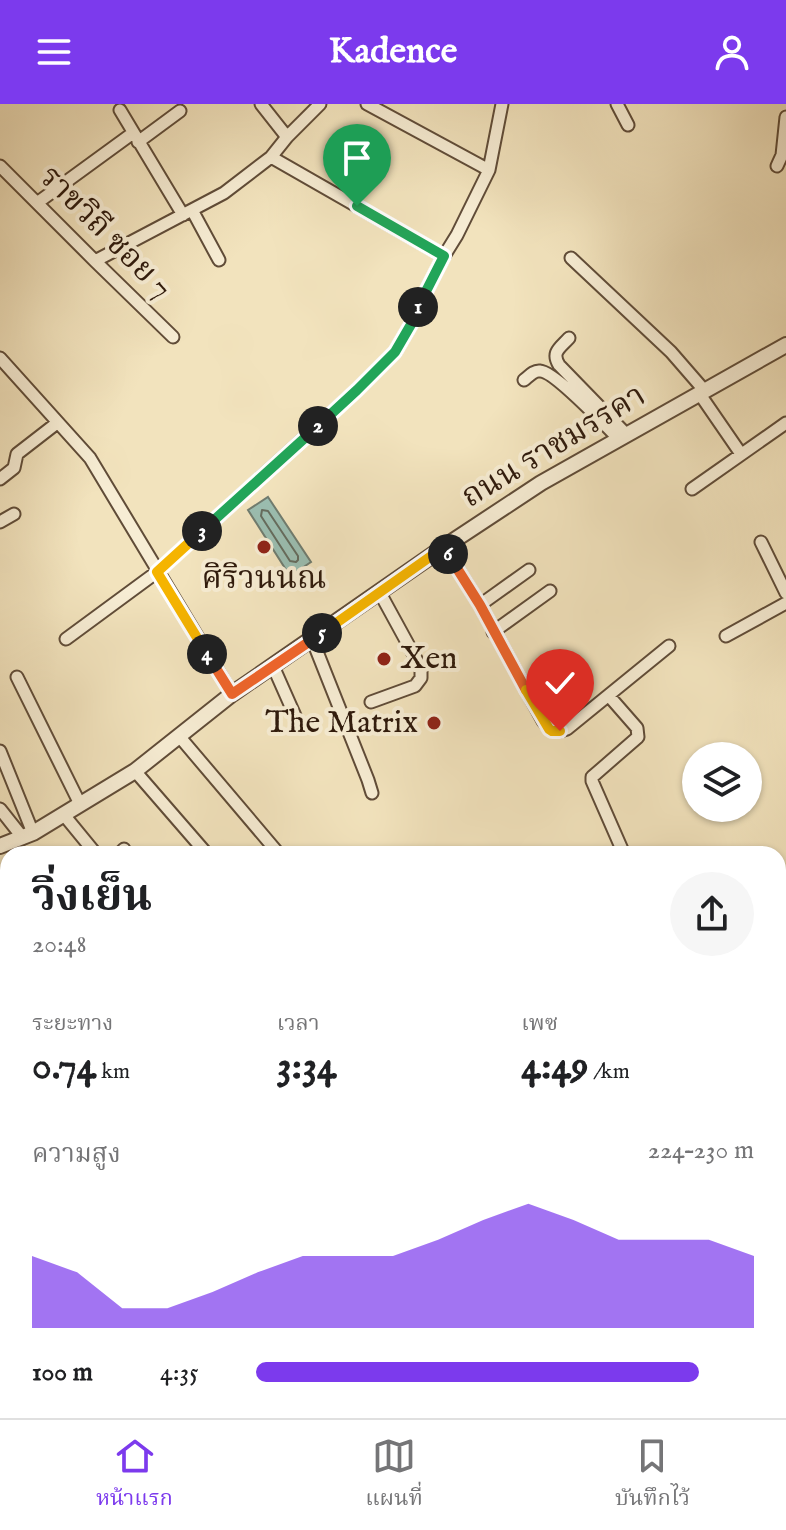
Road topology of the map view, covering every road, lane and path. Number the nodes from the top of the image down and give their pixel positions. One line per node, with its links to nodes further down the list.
1 (261, 104): 10 (street)
2 (320, 104): 10 (street)
3 (367, 104): 15 (street)
4 (502, 104): 15 (street)
5 (617, 104): 9 (street)
6 (120, 110): 11 (street)
7 (180, 111): 11 (street)
8 (786, 117): 14 (street)
9 (628, 125)
10 (287, 137): 12 (street)
11 (136, 138): 16 (street); 17 (street)
12 (271, 157): 17 (street); 18 (street)
13 (0, 166): 16 (street, ราขวิถี ซอย 7)
14 (777, 166)
15 (489, 170): 18 (street)
16 (37, 203): 21 (street, ราขวิถี ซอย 7)
17 (187, 212): 20 (street); 21 (street)
18 (444, 256): 39 (street)
19 (571, 258): 27 (street)
20 (219, 260)
21 (95, 261): 22 (street, ราขวิถี ซอย 7)
22 (173, 337)
23 (569, 338): 30 (street)
24 (786, 345): 27 (street, ถนน ราชมรรคา)
25 (0, 358): 28 (street)
26 (524, 380): 30 (street)
27 (701, 392): 30 (street, ถนน ราชมรรคา); 31 (street)
28 (57, 423): 32 (street); 39 (street)
29 (786, 423): 31 (street)
30 (623, 437): 37 (street, ถนน ราชมรรคา)
31 (741, 454): 33 (street)
32 (0, 479)
33 (692, 489)
34 (14, 514): 35 (street)
35 (0, 522)
36 (761, 542): 42 (street)
37 (444, 547): 41 (street, ถนน ราชมรรคา); 44 (street)
38 (529, 570): 44 (street)
39 (157, 572): 47 (street); 52 (street)
40 (550, 591): 45 (street)
41 (380, 593): 48 (street, ถนน ราชมรรคา); 54 (street)
42 (786, 593)
43 (786, 603): 46 (street)
44 (480, 605): 45 (street)
45 (493, 632): 53 (street)
46 (726, 636)
47 (66, 639)
48 (312, 639): 50 (street, ถนน ราชมรรคา); 59 (street)
49 (669, 646): 53 (street)
50 (273, 666): 52 (street, ถนน ราชมรรคา); 55 (street)
51 (17, 677): 60 (street)
52 (232, 694): 56 (street, ถนน ราชมรรคา)
53 (609, 696): 68 (street)
54 (371, 702)
55 (300, 727)
56 (179, 736): 58 (street, ถนน ราชมรรคา); 67 (street)
57 (0, 751): 63 (street)
58 (135, 771): 60 (street, ถนน ราชมรรคา); 66 (street)
59 (372, 793)
60 (80, 804): 62 (street, ถนน ราชมรรคา)
61 (0, 809): 63 (street)
62 (64, 815): 63 (street, ถนน ราชมรรคา); 65 (street)
63 (28, 835): 64 (street, ถนน ราชมรรคา)
64 (0, 846)
65 (89, 846)
66 (200, 846)
67 (272, 846)
68 (620, 846)

